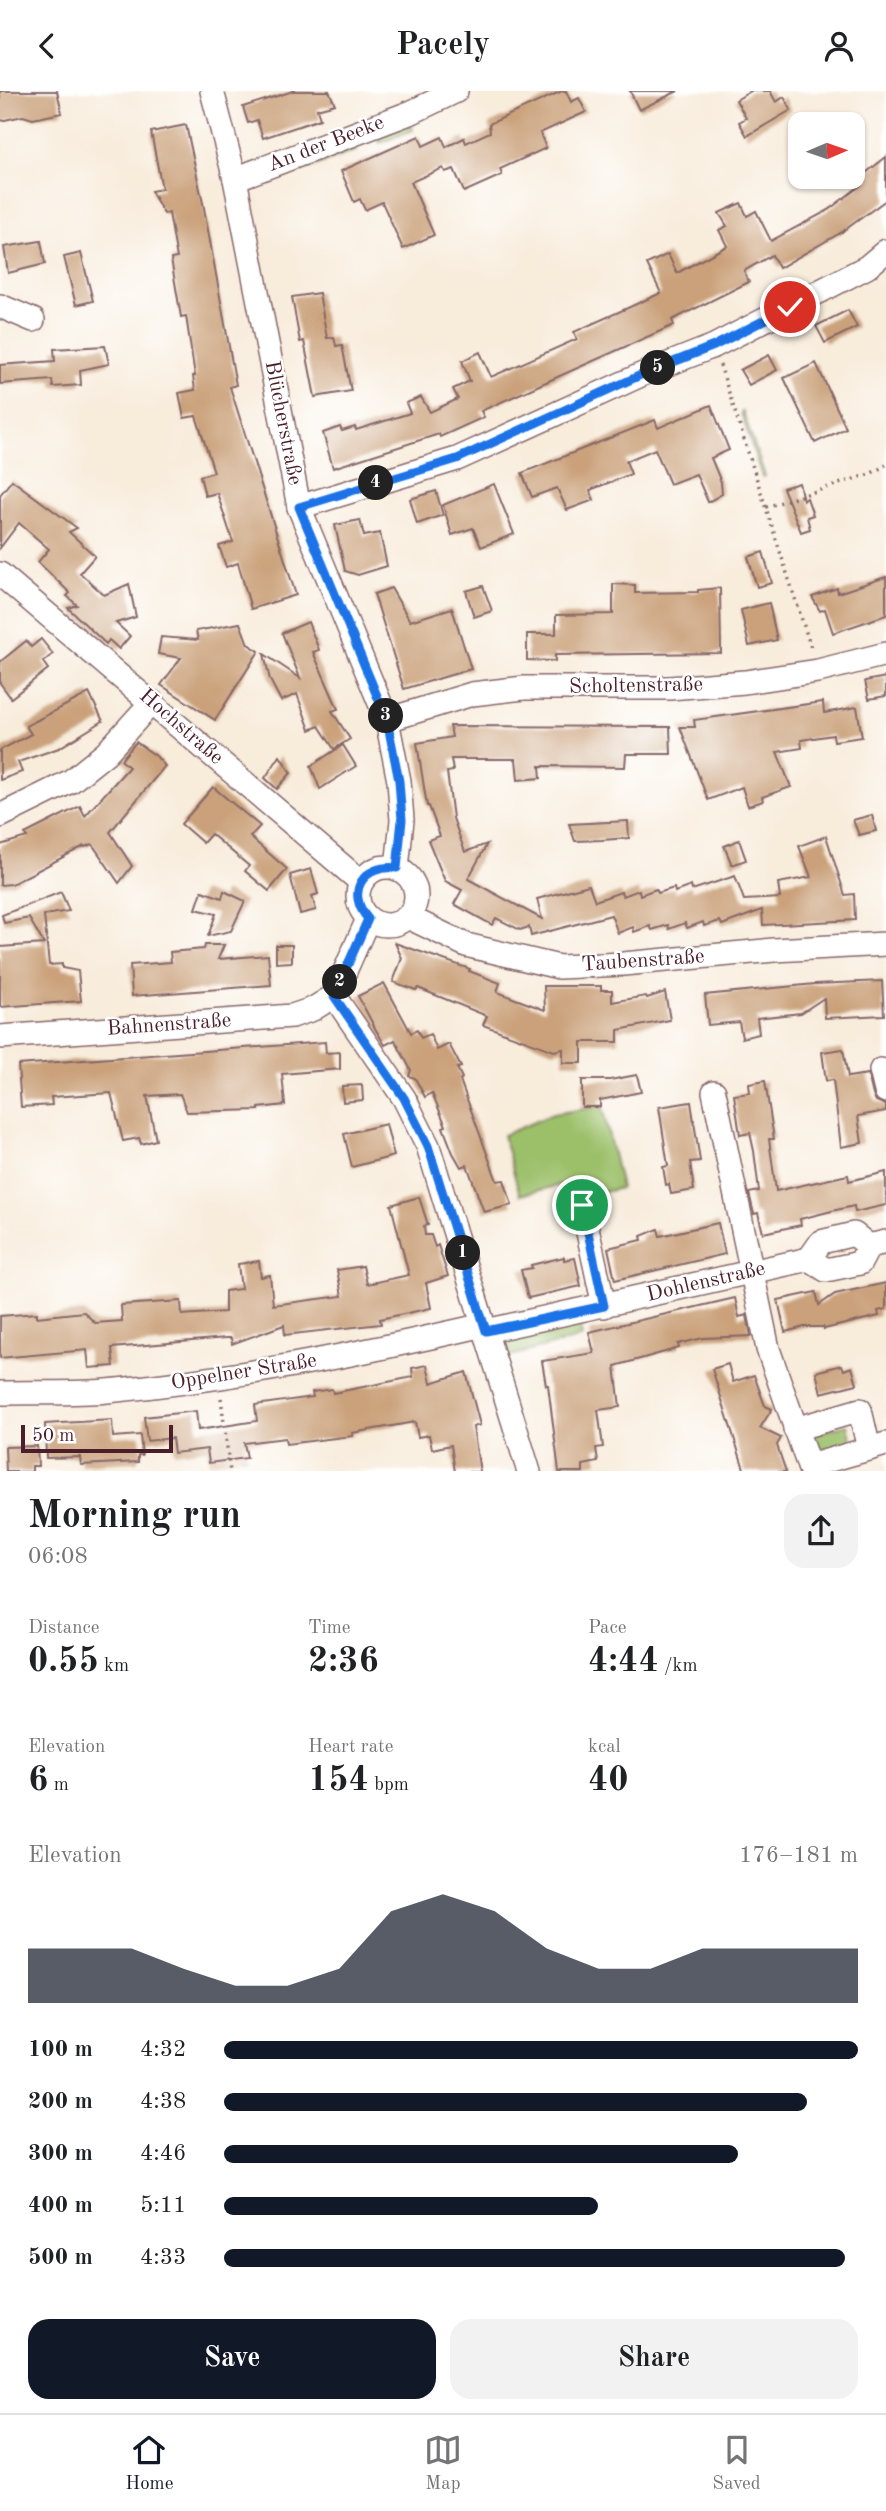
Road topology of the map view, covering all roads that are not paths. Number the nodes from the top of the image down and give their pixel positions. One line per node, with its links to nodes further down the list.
1 (212, 91): 3 (street, Blücherstraße)
2 (456, 91): 3 (street, An der Beeke)
3 (234, 179): 7 (street, Blücherstraße)
4 (886, 251): 7 (street)
5 (0, 306): 6 (street)
6 (33, 320)
7 (299, 507): 11 (street, Blücherstraße)
8 (0, 574): 10 (street, Hochstraße)
9 (886, 654): 11 (street, Scholtenstraße)
10 (152, 702): 12 (street); 14 (street, Hochstraße)
11 (387, 720): 13 (street, Blücherstraße)
12 (0, 816)
13 (397, 868): 14 (street); 15 (street)
14 (361, 882): 16 (street)
15 (408, 917): 16 (street); 17 (street, Taubenstraße)
16 (368, 919): 18 (street)
17 (886, 944)
18 (334, 996): 19 (street, Bahnenstraße); 25 (street)
19 (0, 1037)
20 (714, 1092): 23 (street)
21 (582, 1205): 24 (street)
22 (878, 1244): 23 (street, Dohlenstraße)
23 (752, 1272): 24 (street, Dohlenstraße); 27 (street)
24 (604, 1306): 25 (street, Dohlenstraße)
25 (485, 1328): 26 (street, Oppelner Straße); 30 (street)
26 (0, 1393)
27 (795, 1429): 28 (street); 29 (street)
28 (878, 1447): 29 (street)
29 (810, 1469)
30 (529, 1471)

